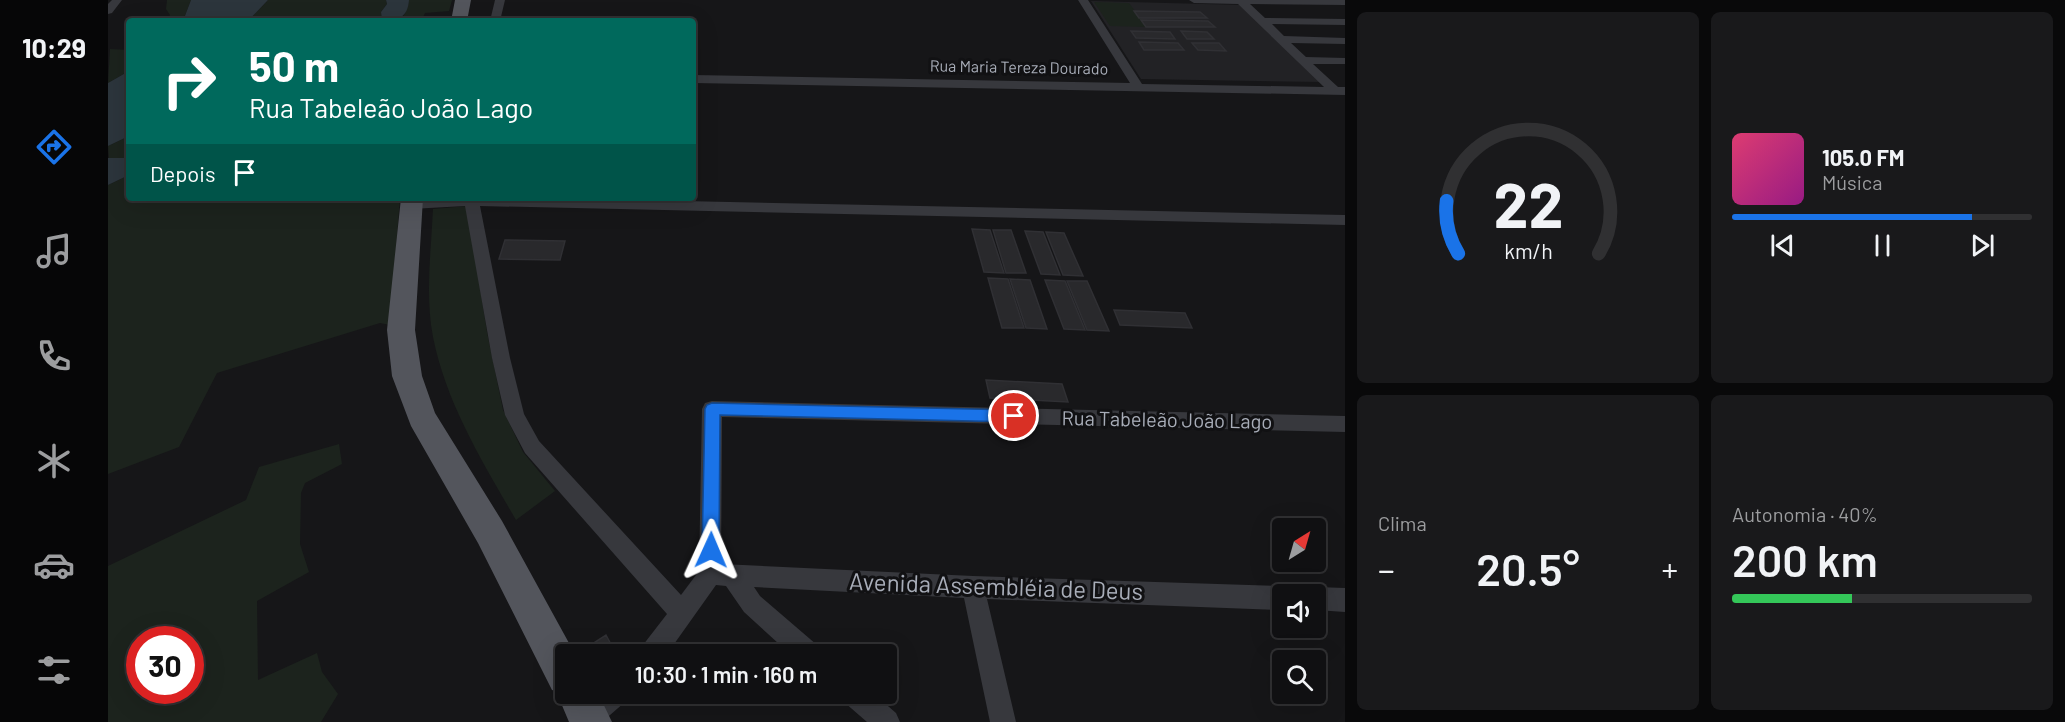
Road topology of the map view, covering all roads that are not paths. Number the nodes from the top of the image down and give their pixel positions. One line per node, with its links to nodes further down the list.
1 (117, 0): 8 (street)
2 (463, 0): 9 (main road)
3 (500, 0): 10 (street)
4 (1083, 0): 18 (street)
5 (1194, 0): 6 (street)
6 (1241, 1): 7 (street); 11 (street)
7 (1345, 2)
8 (108, 11)
9 (460, 18)
10 (496, 18)
11 (1262, 21): 12 (street); 13 (street)
12 (1345, 22)
13 (1281, 39): 14 (street); 15 (street)
14 (1345, 41)
15 (1302, 60): 16 (street); 19 (street)
16 (1345, 61)
17 (696, 79): 18 (street, Rua Maria Tereza Dourado)
18 (1138, 86): 19 (street, Rua Maria Tereza Dourado)
19 (1340, 91)
20 (411, 201): 33 (main road)
21 (471, 201): 30 (street)
22 (554, 201): 23 (street)
23 (1345, 220)
24 (1343, 428): 25 (street, Rua Tabeleão João Lago)
25 (722, 575): 26 (street, Avenida Assembléia de Deus); 30 (street); 32 (street)
26 (973, 587): 27 (street, Avenida Assembléia de Deus); 36 (street)
27 (1272, 597)
28 (1326, 599): 29 (street)
29 (1345, 600)
30 (682, 614): 31 (street)
31 (660, 644)
32 (797, 644)
33 (555, 655)
34 (866, 704): 35 (street)
35 (887, 722)
36 (1003, 722)

